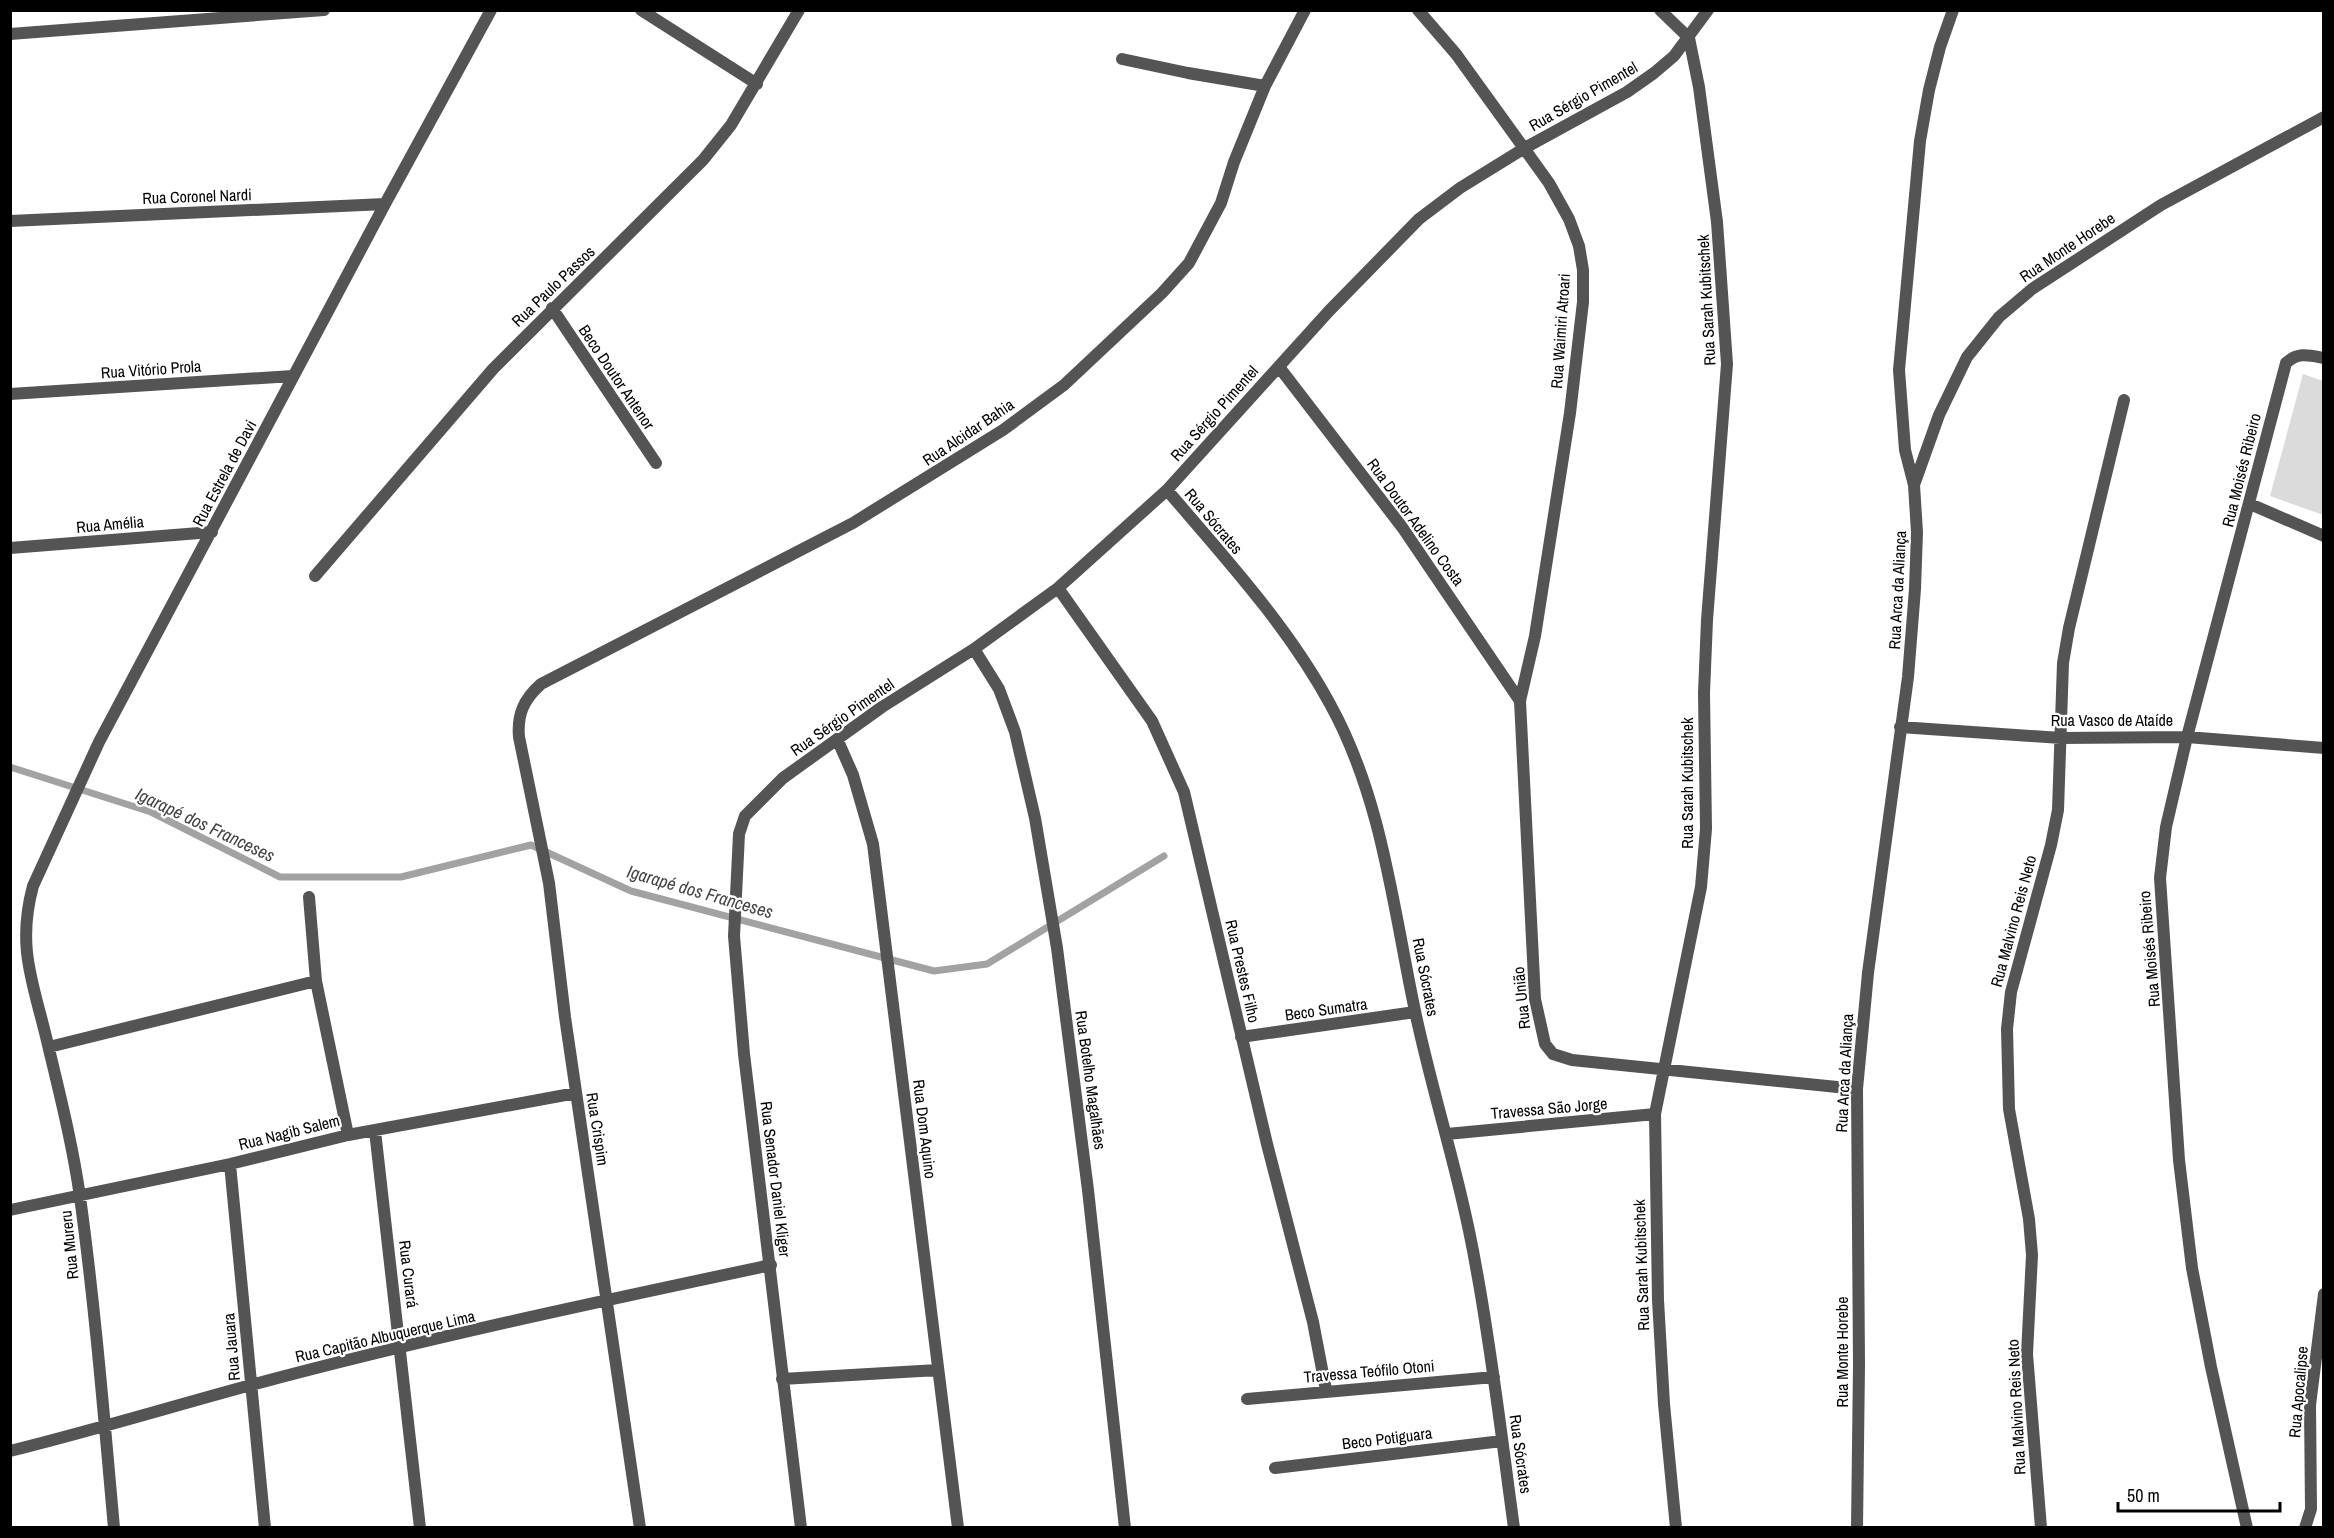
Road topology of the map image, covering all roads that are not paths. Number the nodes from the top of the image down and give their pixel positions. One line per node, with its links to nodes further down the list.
1 (324, 10): 10 (street)
2 (491, 10): 18 (street, Rua Estrela de Davi)
3 (641, 10): 14 (street)
4 (799, 10): 14 (street, Rua Paulo Passos)
5 (1305, 10): 15 (street, Rua Alcidar Bahia)
6 (1418, 10): 17 (street, Rua Waimiri Atroari)
7 (1660, 10): 12 (street)
8 (1708, 10): 12 (street, Rua Sérgio Pimentel)
9 (1953, 10): 27 (street, Rua Arca da Aliança)
10 (313, 11): 11 (street)
11 (10, 34)
12 (1689, 38): 17 (street, Rua Sérgio Pimentel); 50 (street, Rua Sarah Kubitschek)
13 (1122, 59): 15 (street)
14 (757, 84): 20 (street, Rua Paulo Passos)
15 (1265, 86): 38 (street, Rua Alcidar Bahia)
16 (2324, 117): 27 (street, Rua Monte Horebe)
17 (1524, 148): 22 (street, Rua Sérgio Pimentel); 36 (street, Rua Waimiri Atroari)
18 (385, 204): 19 (street, Rua Coronel Nardi); 23 (street, Rua Estrela de Davi)
19 (10, 221)
20 (552, 308): 26 (street, Beco Doutor Antenor); 33 (street, Rua Paulo Passos)
21 (2324, 358): 29 (street, Rua Moisés Ribeiro)
22 (1279, 367): 28 (street, Rua Sérgio Pimentel); 36 (street, Rua Doutor Adelino Costa)
23 (293, 376): 24 (street, Rua Vitório Prola); 30 (street, Rua Estrela de Davi)
24 (10, 394)
25 (2124, 400): 40 (street, Rua Malvino Reis Neto)
26 (656, 463)
27 (1914, 485): 37 (street, Rua Arca da Aliança)
28 (1167, 490): 34 (street, Rua Sérgio Pimentel); 47 (street, Rua Sócrates)
29 (2250, 504): 31 (street); 39 (street, Rua Moisés Ribeiro)
30 (212, 532): 32 (street, Rua Amélia); 45 (street, Rua Estrela de Davi)
31 (2324, 536)
32 (10, 548)
33 (315, 576)
34 (1058, 588): 35 (street, Rua Sérgio Pimentel); 48 (street, Rua Prestes Filho)
35 (974, 649): 41 (street, Rua Sérgio Pimentel); 81 (street, Rua Botelho Magalhães)
36 (1520, 701): 50 (street, Rua União)
37 (1900, 727): 40 (street, Rua Vasco de Ataíde); 51 (street, Rua Arca da Aliança)
38 (519, 737): 52 (street, Rua Crispim)
39 (2187, 737): 40 (street, Rua Vasco de Ataíde); 42 (street, Rua Vasco de Ataíde); 86 (street, Rua Moisés Ribeiro)
40 (2061, 738): 85 (street, Rua Malvino Reis Neto)
41 (837, 741): 43 (street, Rua Sérgio Pimentel); 65 (street, Rua Dom Aquino)
42 (2324, 748)
43 (739, 834): 61 (street, Rua Senador Daniel Kliger)
44 (309, 897): 46 (street)
45 (27, 964): 49 (street, Rua Mureru)
46 (316, 981): 49 (street); 56 (street)
47 (1415, 1012): 48 (street, Beco Sumatra); 55 (street, Rua Sócrates)
48 (1241, 1037): 69 (street, Rua Prestes Filho)
49 (49, 1047): 59 (street, Rua Mureru)
50 (1663, 1070): 51 (street, Rua União); 53 (street, Rua Sarah Kubitschek)
51 (1857, 1089): 58 (street, Rua Arca da Aliança)
52 (576, 1093): 54 (street, Rua Nagib Salem); 63 (street, Rua Crispim)
53 (1655, 1114): 55 (street, Travessa São Jorge); 83 (street, Rua Sarah Kubitschek)
54 (375, 1131): 56 (street, Rua Nagib Salem); 64 (street, Rua Curará)
55 (1447, 1134): 66 (street, Rua Sócrates)
56 (348, 1135): 57 (street, Rua Nagib Salem)
57 (230, 1164): 59 (street, Rua Nagib Salem); 68 (street, Rua Jauara)
58 (1858, 1176): 84 (street, Rua Monte Horebe)
59 (80, 1195): 60 (street, Rua Nagib Salem); 71 (street, Rua Mureru)
60 (10, 1210)
61 (771, 1265): 63 (street, Rua Capitão Albuquerque Lima); 67 (street, Rua Senador Daniel Kliger)
62 (2324, 1294): 87 (street, Rua Apocalipse)
63 (608, 1300): 64 (street, Rua Capitão Albuquerque Lima); 78 (street, Rua Crispim)
64 (402, 1349): 68 (street, Rua Capitão Albuquerque Lima); 77 (street, Rua Curará)
65 (938, 1370): 67 (street); 80 (street, Rua Dom Aquino)
66 (1494, 1377): 69 (street, Travessa Teófilo Otoni); 72 (street, Rua Sócrates)
67 (782, 1379): 79 (street, Rua Senador Daniel Kliger)
68 (251, 1385): 71 (street, Rua Capitão Albuquerque Lima); 76 (street, Rua Jauara)
69 (1326, 1390): 70 (street, Travessa Teófilo Otoni)
70 (1247, 1399)
71 (105, 1428): 73 (street, Rua Capitão Albuquerque Lima); 75 (street, Rua Mureru)
72 (1502, 1441): 74 (street, Beco Potiguara); 82 (street, Rua Sócrates)
73 (10, 1451)
74 (1275, 1468)
75 (114, 1527)
76 (265, 1527)
77 (420, 1527)
78 (640, 1527)
79 (801, 1527)
80 (958, 1527)
81 (1125, 1527)
82 (1515, 1527)
83 (1676, 1527)
84 (1857, 1527)
85 (2041, 1527)
86 (2247, 1527)
87 (2305, 1527)

